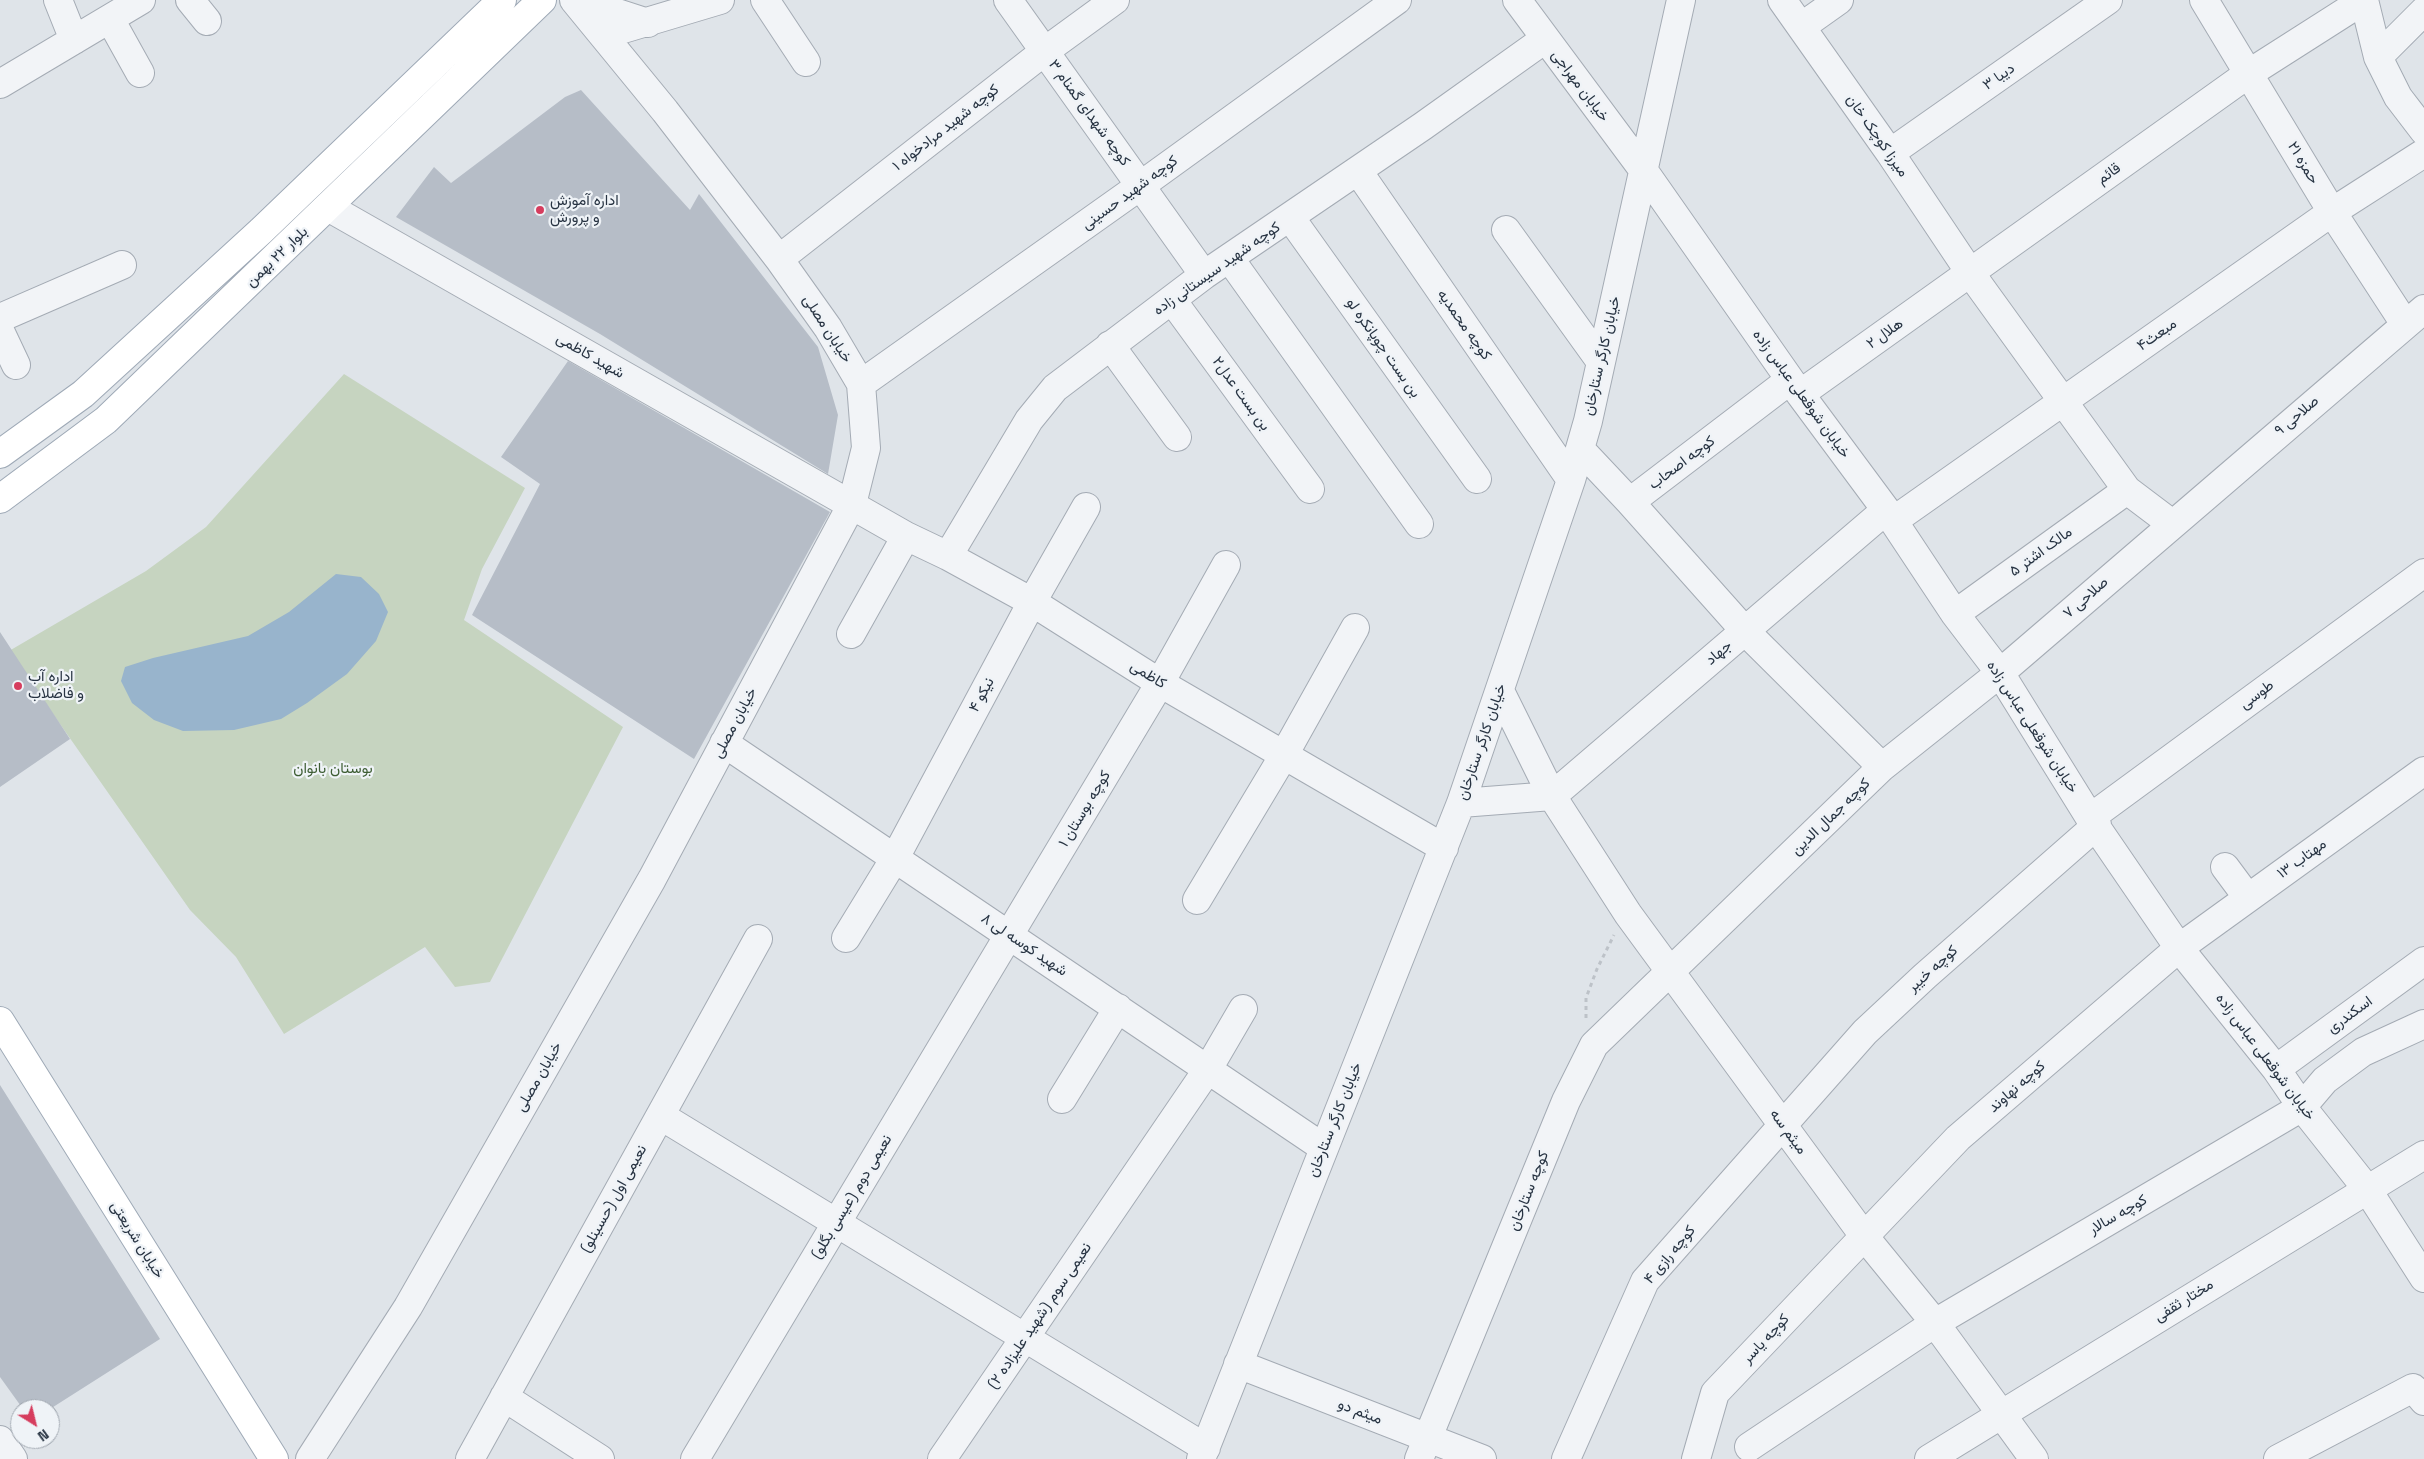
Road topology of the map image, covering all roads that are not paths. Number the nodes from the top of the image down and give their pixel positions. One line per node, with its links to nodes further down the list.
1 (58, 0): 27 (street)
2 (141, 0): 21 (street)
3 (190, 0): 22 (street)
4 (502, 0): 61 (main road, بلوار ۲۲ بهمن)
5 (542, 0): 40 (main road, بلوار ۲۲ بهمن)
6 (574, 0): 25 (street, خیابان مصلی)
7 (602, 0): 23 (street)
8 (720, 0): 23 (street)
9 (765, 0): 30 (street)
10 (1008, 0): 28 (street, ۳ کوچه شهدای گمنام)
11 (1116, 0): 28 (street, ۱ کوچه شهید مرادخواه)
12 (1397, 0): 39 (street, کوچه شهید حسینی)
13 (1517, 0): 26 (street, خیابان مهراجی)
14 (1681, 0): 38 (street, خیابان کارگر ستارخان)
15 (1782, 0): 24 (street, میرزا کوچک خان)
16 (1839, 0): 24 (street)
17 (2108, 0): 35 (street, دیبا ۳)
18 (2204, 0): 32 (street, حمزه ۲۱)
19 (2364, 0): 29 (street); 32 (street, قائم)
20 (2424, 11): 29 (street)
21 (110, 19): 27 (street); 31 (street)
22 (208, 21)
23 (648, 23): 25 (street)
24 (1802, 27): 35 (street, میرزا کوچک خان)
25 (603, 35): 44 (street, خیابان مصلی)
26 (1545, 39): 37 (street, کوچه شهید سیستانی زاده); 38 (street, خیابان مهراجی)
27 (74, 40): 33 (street)
28 (1044, 51): 39 (street, ۳ کوچه شهدای گمنام); 44 (street, ۱ کوچه شهید مرادخواه)
29 (2378, 58): 34 (street)
30 (806, 62)
31 (140, 73)
32 (2248, 74): 41 (street, حمزه ۲۱); 47 (street, قائم)
33 (0, 84)
34 (2424, 131)
35 (1890, 153): 47 (street, میرزا کوچک خان)
36 (2424, 153): 41 (street, مبعث۴)
37 (1358, 171): 42 (street, کوچه شهید سیستانی زاده); 63 (street, کوچه محمدیه)
38 (1644, 172): 54 (street, خیابان کارگر ستارخان); 57 (street, خیابان شوقعلی عباس زاده)
39 (1140, 186): 48 (street, ۳ کوچه شهدای گمنام); 56 (street, کوچه شهید حسینی)
40 (328, 208): 66 (main road, بلوار ۲۲ بهمن); 68 (street, شهید کاظمی)
41 (2332, 212): 50 (street, حمزه ۲۱); 58 (street, مبعث۴)
42 (1290, 217): 45 (street, کوچه شهید سیستانی زاده); 62 (street, بن بست چوپانکره لو)
43 (1506, 230): 54 (street)
44 (779, 259): 56 (street, خیابان مصلی)
45 (1230, 259): 48 (street, کوچه شهید سیستانی زاده); 71 (street)
46 (122, 265): 51 (street)
47 (1971, 274): 57 (street, هلال ۲); 58 (street, میرزا کوچک خان)
48 (1204, 276): 49 (street, کوچه شهید سیستانی زاده)
49 (1172, 300): 53 (street, کوچه شهید سیستانی زاده); 64 (street, بن بست عدل۲)
50 (2415, 317): 72 (street, صلاحی ۹)
51 (0, 318)
52 (0, 331): 55 (street)
53 (1110, 345): 59 (street); 74 (street, کوچه شهید سیستانی زاده)
54 (1600, 362): 60 (street, خیابان کارگر ستارخان)
55 (16, 365)
56 (861, 384): 68 (street, خیابان مصلی)
57 (1795, 387): 67 (street, کوچه اصحاب); 70 (street, خیابان شوقعلی عباس زاده)
58 (2062, 403): 65 (street, میرزا کوچک خان); 70 (street, مبعث۴)
59 (1177, 437)
60 (1581, 450): 63 (street, خیابان کارگر ستارخان); 67 (street)
61 (0, 454)
62 (1477, 479)
63 (1571, 480): 84 (street, خیابان کارگر ستارخان)
64 (1310, 489)
65 (2127, 490): 72 (street, میرزا کوچک خان); 78 (street, مالک اشتر ۵)
66 (0, 500)
67 (1630, 502): 80 (street)
68 (852, 504): 73 (street, کاظمی); 85 (street, خیابان مصلی)
69 (1086, 508): 77 (street, نیکو ۴)
70 (1889, 516): 78 (street, خیابان شوقعلی عباس زاده); 80 (street, جهاد)
71 (1419, 524)
72 (2172, 524): 82 (street, صلاحی ۷)
73 (906, 536): 74 (street, کاظمی); 81 (street)
74 (948, 556): 77 (street, کاظمی)
75 (1226, 564): 83 (street, کوچه بوستان ۱)
76 (2424, 573): 91 (street, طوسی)
77 (1032, 602): 83 (street, کاظمی); 93 (street, نیکو ۴)
78 (1955, 614): 82 (street, خیابان شوقعلی عباس زاده)
79 (1355, 628): 86 (street)
80 (1745, 631): 87 (street); 89 (street, جهاد)
81 (851, 634)
82 (2000, 673): 87 (street, کوچه جمال الدین); 91 (street, خیابان شوقعلی عباس زاده)
83 (1160, 683): 86 (street, کاظمی); 97 (street, کوچه بوستان ۱)
84 (1500, 691): 89 (street, میثم سه); 90 (street, خیابان کارگر ستارخان)
85 (724, 743): 93 (street, شهید کوسه لی ۸); 131 (street, خیابان مصلی)
86 (1284, 755): 92 (street, کاظمی); 96 (street)
87 (1882, 767): 102 (street, کوچه جمال الدین)
88 (2424, 771): 95 (street, مهتاب ۱۳)
89 (1552, 796): 90 (street); 102 (street, میثم سه)
90 (1461, 803): 92 (street, خیابان کارگر ستارخان)
91 (2094, 822): 100 (street, خیابان شوقعلی عباس زاده); 112 (street, کوچه خیبر)
92 (1444, 848): 113 (street, خیابان کارگر ستارخان)
93 (895, 858): 97 (street, شهید کوسه لی ۸); 98 (street, نیکو ۴)
94 (2225, 867): 95 (street)
95 (2248, 898): 100 (street, مهتاب ۱۳)
96 (1197, 900)
97 (1009, 935): 103 (street, شهید کوسه لی ۸); 116 (street, نعیمی دوم (عیسی بگلو))
98 (846, 938)
99 (758, 939): 111 (street, نعیمی اول (حسینلو))
100 (2179, 948): 108 (street, خیابان شوقعلی عباس زاده); 117 (street, کوچه نهاوند)
101 (2424, 961): 108 (street, اسکندری)
102 (1672, 972): 112 (street, میثم سه); 127 (street, کوچه ستارخان)
103 (1118, 1008): 107 (street, شهید کوسه لی ۸); 109 (street)
104 (1243, 1009): 107 (street, نعیمی سوم (شهید علیزاده ۲))
105 (0, 1021): 130 (main road, خیابان شریعتی)
106 (2424, 1024): 110 (street, کوچه سالار)
107 (1208, 1069): 113 (street, شهید کوسه لی ۸); 120 (street, نعیمی سوم (شهید علیزاده ۲))
108 (2276, 1069): 110 (street, خیابان شوقعلی عباس زاده)
109 (1062, 1099)
110 (2302, 1107): 115 (street, خیابان شوقعلی عباس زاده); 119 (street, کوچه سالار)
111 (661, 1116): 116 (street); 122 (street, نعیمی اول (حسینلو))
112 (1784, 1126): 117 (street, میثم سه); 137 (street, کوچه رازی ۴)
113 (1324, 1148): 121 (street, خیابان کارگر ستارخان)
114 (2424, 1155): 115 (street, مختار ثقفی)
115 (2367, 1189): 118 (street, خیابان شوقعلی عباس زاده); 124 (street, مختار ثقفی)
116 (836, 1223): 120 (street); 134 (street, نعیمی دوم (عیسی بگلو))
117 (1864, 1236): 119 (street, میثم سه); 138 (street, کوچه یاسر)
118 (2422, 1271)
119 (1935, 1322): 124 (street, میثم سه); 126 (street, کوچه سالار)
120 (1025, 1337): 128 (street); 135 (street, نعیمی سوم (شهید علیزاده ۲))
121 (1238, 1364): 127 (street, میثم دو); 128 (street, خیابان کارگر ستارخان)
122 (504, 1397): 132 (street, نعیمی اول (حسینلو)); 133 (street)
123 (2424, 1401): 141 (street)
124 (2000, 1414): 139 (street, مختار ثقفی); 140 (street, میثم سه)
125 (0, 1440): 129 (street)
126 (1748, 1447)
127 (1424, 1449): 136 (street, میثم دو)
128 (1204, 1453)
129 (14, 1459)
130 (274, 1459)
131 (310, 1459)
132 (470, 1459)
133 (600, 1459)
134 (695, 1459)
135 (942, 1459)
136 (1482, 1459)
137 (1566, 1459)
138 (1696, 1459)
139 (1929, 1459)
140 (2034, 1459)
141 (2278, 1459)

